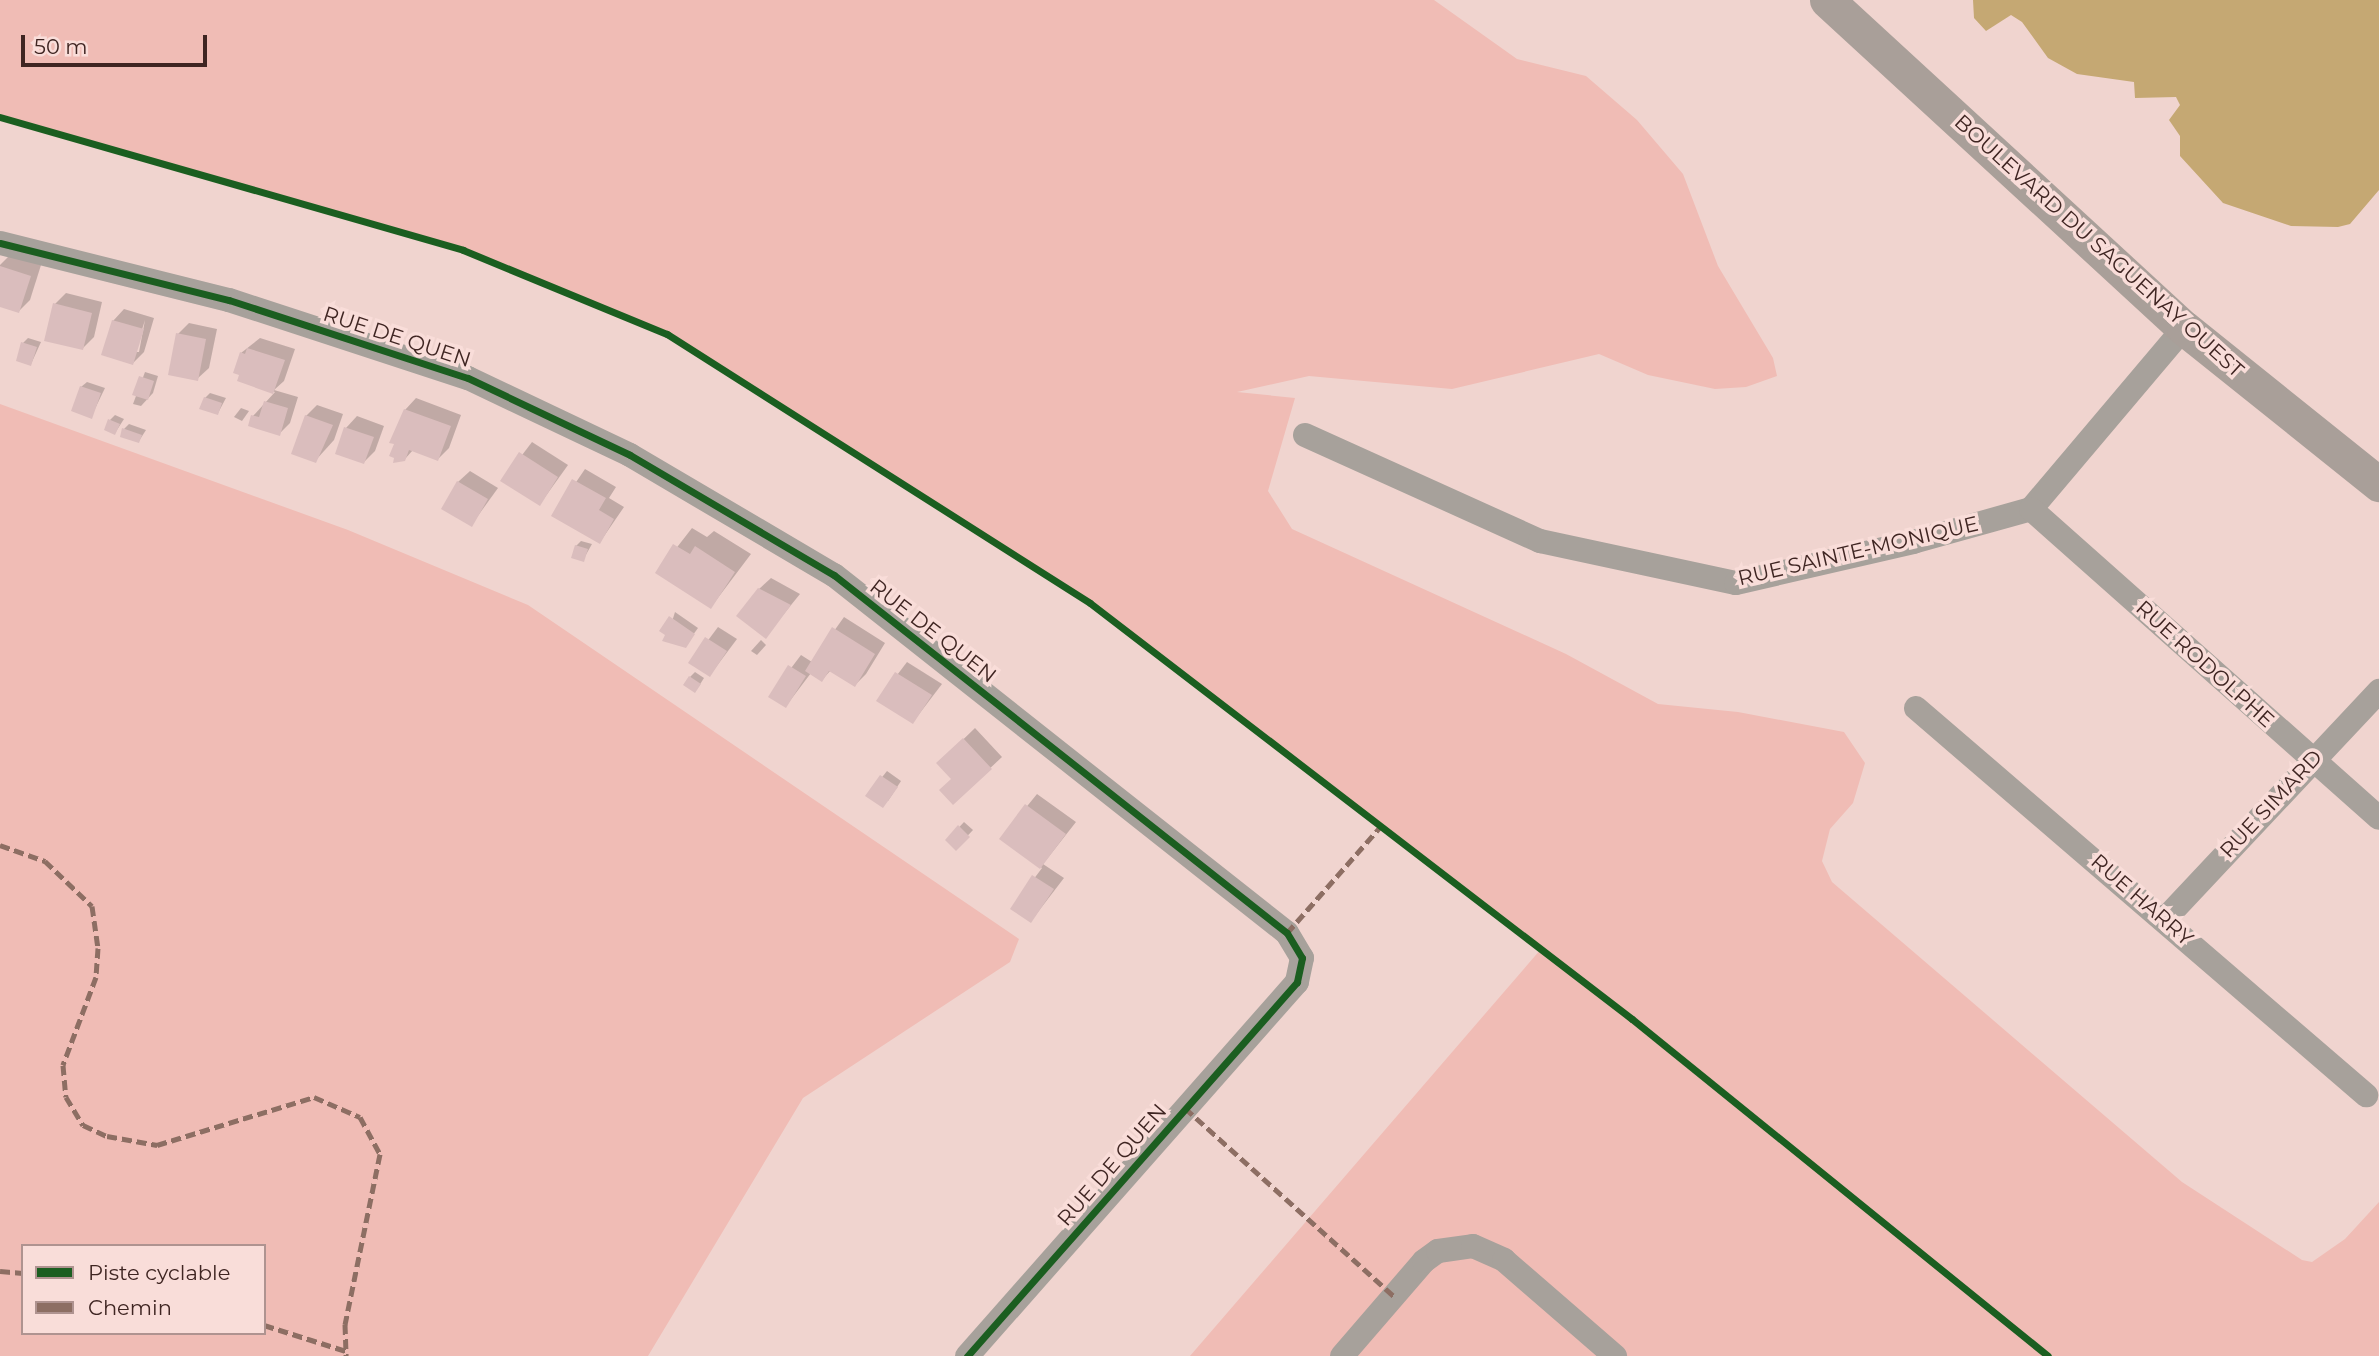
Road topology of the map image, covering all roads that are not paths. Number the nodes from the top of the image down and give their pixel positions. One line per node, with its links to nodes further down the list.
1 (1827, 0): 3 (main road, BOULEVARD DU SAGUENAY OUEST)
2 (0, 243): 13 (street, RUE DE QUEN)
3 (2185, 328): 5 (main road, BOULEVARD DU SAGUENAY OUEST); 6 (street)
4 (1305, 435): 6 (street, RUE SAINTE-MONIQUE)
5 (2379, 484)
6 (2031, 509): 9 (street, RUE RODOLPHE)
7 (2379, 691): 9 (street, RUE SIMARD)
8 (1916, 708): 11 (street, RUE HARRY)
9 (2312, 759): 10 (street, RUE RODOLPHE); 11 (street, RUE SIMARD)
10 (2379, 818)
11 (2165, 919): 12 (street, RUE HARRY)
12 (2365, 1095)
13 (967, 1356)
14 (1342, 1356): 15 (street)
15 (1615, 1356)

